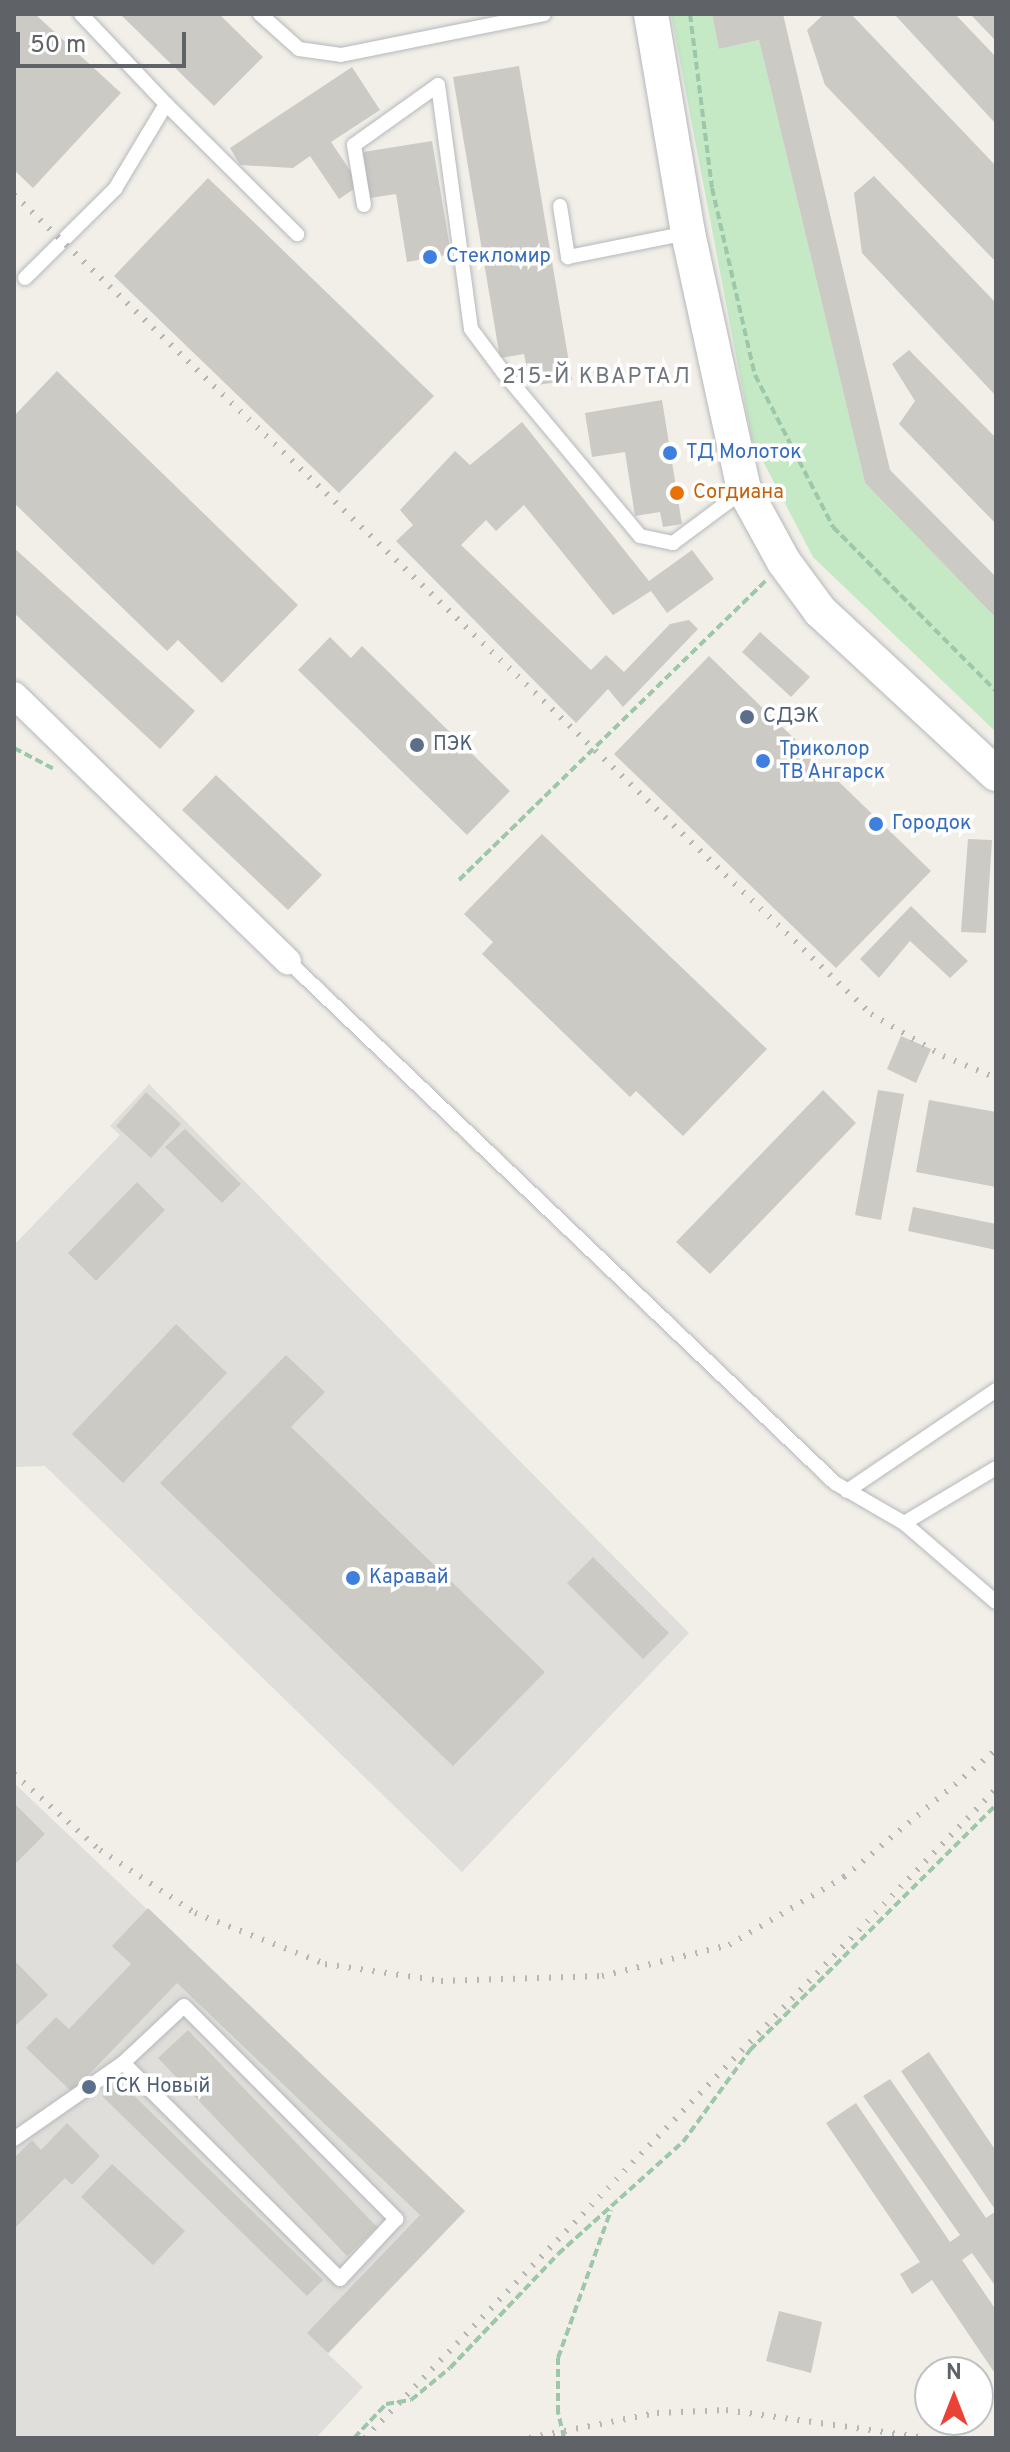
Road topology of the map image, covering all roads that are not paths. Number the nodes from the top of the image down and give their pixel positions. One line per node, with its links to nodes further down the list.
1 (81, 14): 5 (lane)
2 (260, 14): 3 (lane)
3 (544, 14)
4 (651, 14): 8 (street)
5 (166, 104): 9 (lane); 10 (lane)
6 (364, 205): 11 (lane)
7 (560, 206): 8 (lane)
8 (688, 233): 11 (street)
9 (297, 234)
10 (25, 278)
11 (744, 489): 13 (street)
12 (14, 695): 14 (street)
13 (996, 774)
14 (288, 961): 17 (lane)
15 (996, 1390): 17 (lane)
16 (996, 1468): 18 (lane)
17 (847, 1491): 18 (lane)
18 (904, 1523): 19 (lane)
19 (996, 1602)
20 (123, 2063): 20 (lane); 21 (lane)
21 (14, 2139)

